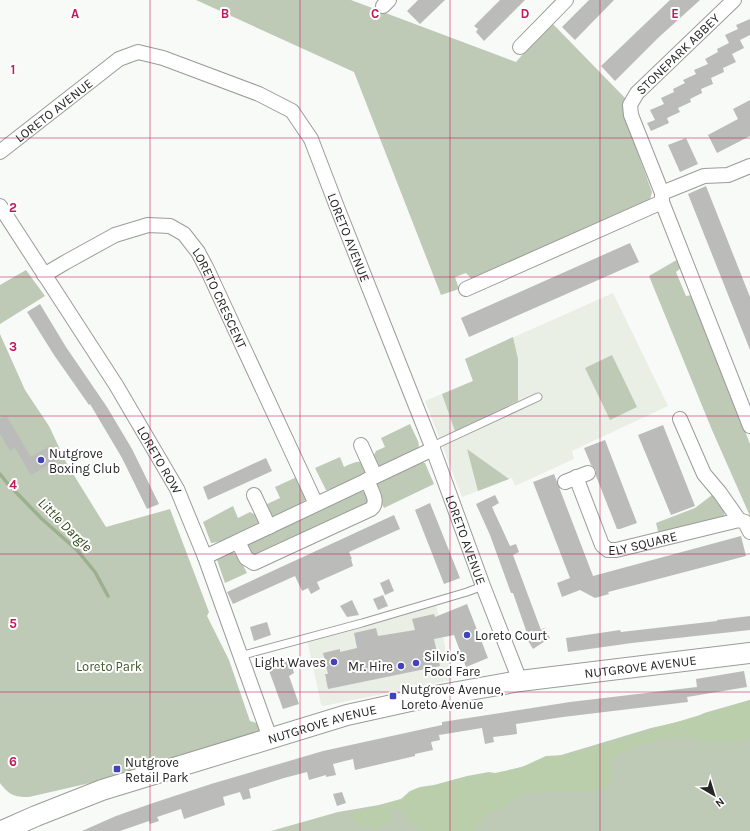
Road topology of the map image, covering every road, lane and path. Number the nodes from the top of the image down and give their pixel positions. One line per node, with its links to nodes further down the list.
1 (566, 0): 3 (street)
2 (734, 0): 6 (street, STONEPARK ABBEY)
3 (520, 47)
4 (0, 152): 14 (street, LORETO AVENUE)
5 (750, 166): 6 (street)
6 (662, 198): 9 (street); 12 (street, STONEPARK ABBEY)
7 (0, 206): 8 (street, LORETO ROW)
8 (44, 275): 18 (street, LORETO CRESCENT); 23 (street, LORETO ROW)
9 (466, 288)
10 (538, 398): 14 (lane)
11 (680, 418): 19 (street)
12 (750, 426)
13 (360, 445): 16 (street)
14 (433, 449): 16 (street); 24 (street, LORETO AVENUE)
15 (576, 477): 19 (street, ELY SQUARE)
16 (371, 478): 18 (street); 22 (street)
17 (254, 495): 20 (street)
18 (316, 504): 20 (street)
19 (739, 520): 21 (street)
20 (269, 527): 22 (street)
21 (750, 532)
22 (238, 542): 23 (street)
23 (205, 557): 26 (street, LORETO ROW)
24 (483, 586): 26 (lane); 27 (street, LORETO AVENUE)
25 (750, 653): 27 (main road, NUTGROVE AVENUE)
26 (240, 656): 28 (street, LORETO ROW)
27 (520, 681): 28 (main road, NUTGROVE AVENUE)
28 (270, 738): 29 (main road, NUTGROVE AVENUE)
29 (7, 825)

